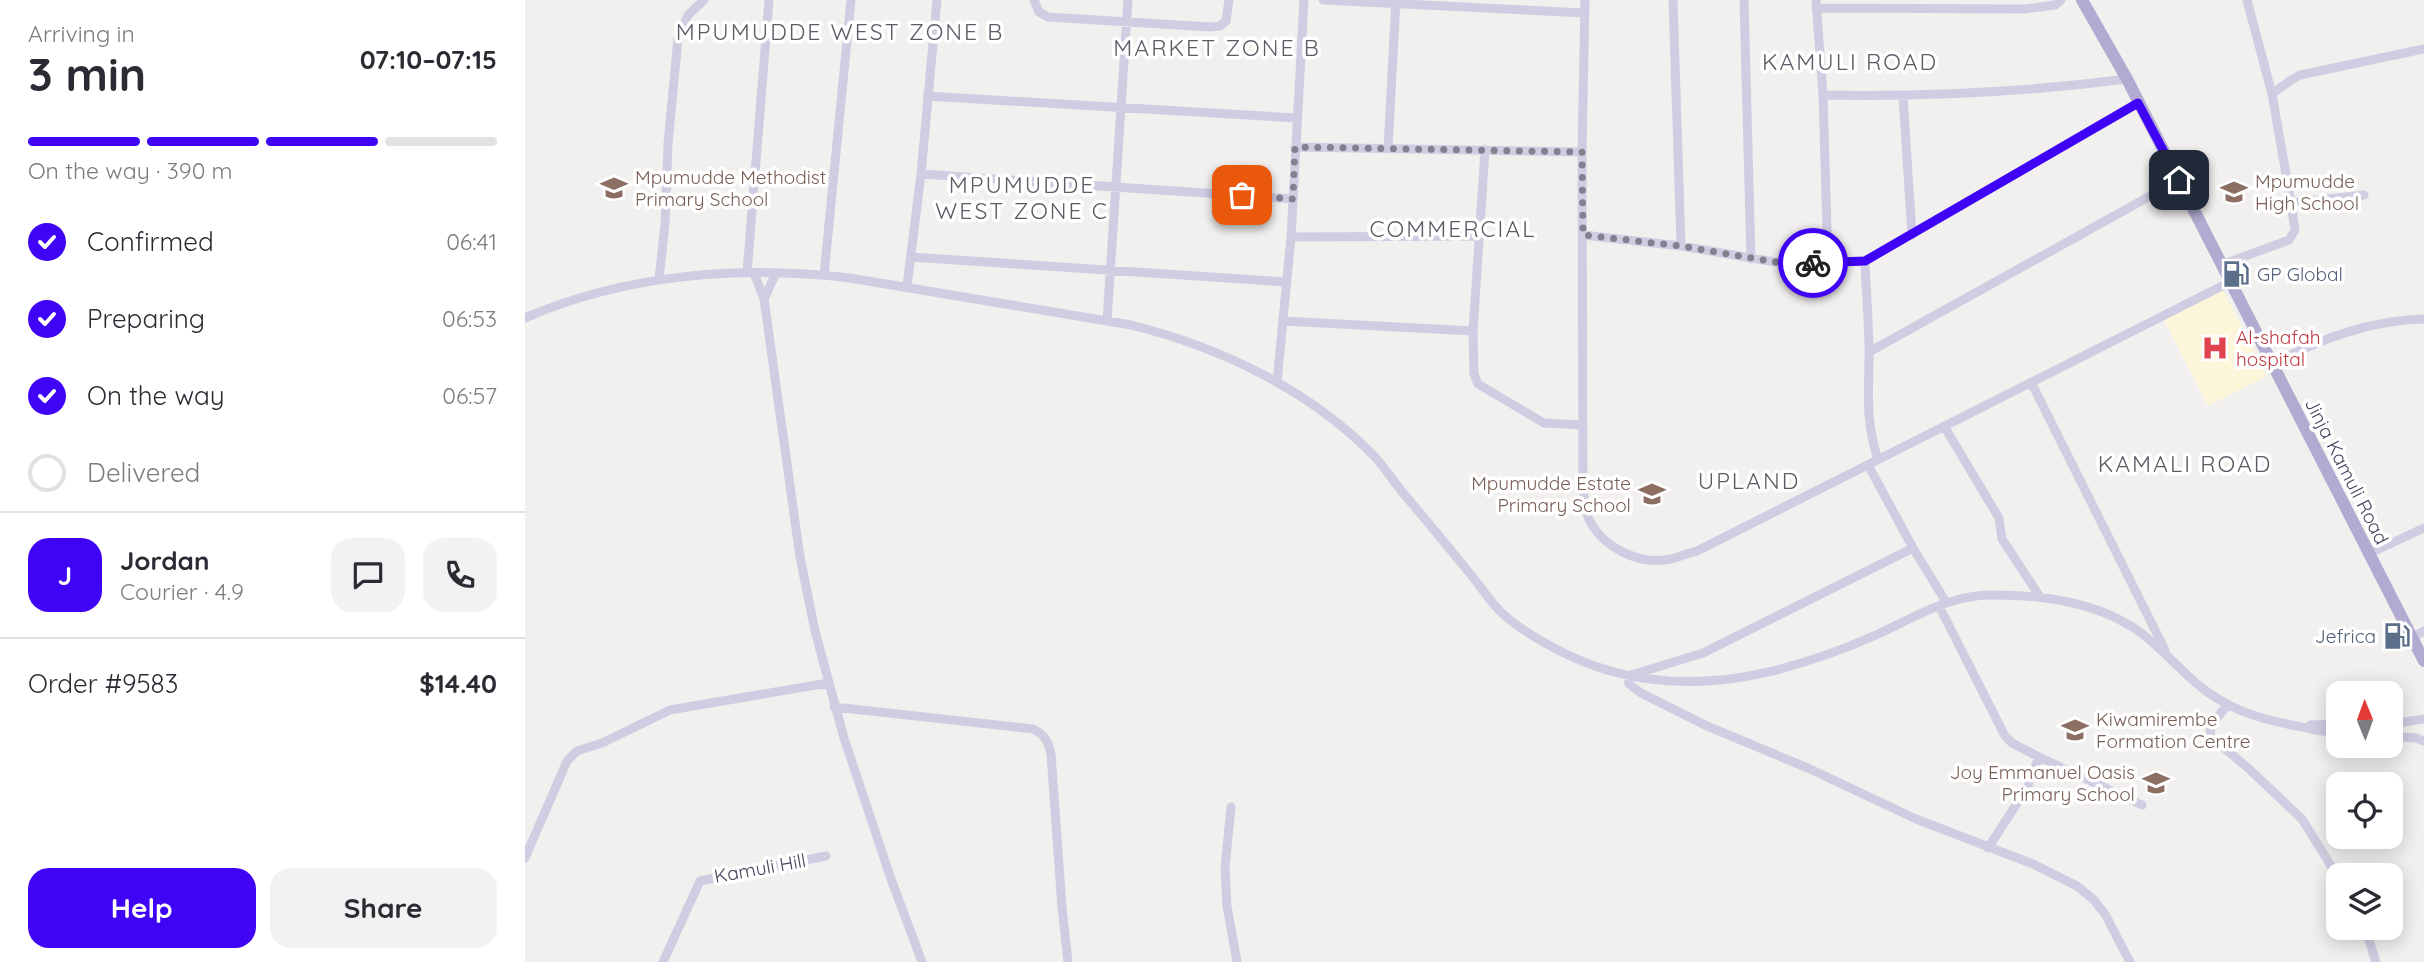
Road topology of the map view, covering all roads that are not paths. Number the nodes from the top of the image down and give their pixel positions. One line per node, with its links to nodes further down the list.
1 (704, 0): 53 (street)
2 (769, 0): 50 (street)
3 (851, 0): 52 (street)
4 (937, 0): 24 (street)
5 (1034, 0): 19 (street)
6 (1128, 0): 19 (street)
7 (1229, 0): 19 (street)
8 (1304, 0): 28 (street)
9 (1323, 0): 16 (street)
10 (1585, 0): 18 (street)
11 (1673, 0): 43 (street)
12 (1744, 0): 45 (street)
13 (2061, 0): 17 (street)
14 (2082, 0): 21 (main road, Jinja Kamuli Road)
15 (2247, 0): 22 (street)
16 (1396, 2): 18 (street); 30 (street)
17 (1816, 4): 23 (street)
18 (1585, 13): 32 (street)
19 (1127, 22): 27 (street)
20 (2424, 49): 22 (street)
21 (2127, 79): 25 (street); 26 (main road, Jinja Kamuli Road)
22 (2272, 94): 38 (street)
23 (1823, 95): 25 (street); 47 (street)
24 (927, 96): 27 (street); 33 (street)
25 (1903, 97): 40 (street)
26 (2138, 103): 34 (main road, Jinja Kamuli Road); 40 (street)
27 (1122, 108): 28 (street); 35 (street)
28 (1296, 118): 29 (street)
29 (1295, 147): 30 (street); 37 (street)
30 (1388, 149): 31 (street)
31 (1485, 150): 32 (street); 41 (street)
32 (1582, 152): 39 (street)
33 (921, 174): 35 (street); 44 (street)
34 (2179, 180): 48 (main road, Jinja Kamuli Road); 63 (street)
35 (1116, 186): 37 (street); 49 (street)
36 (2364, 195): 38 (street)
37 (1293, 199): 42 (street)
38 (2291, 203): 48 (street)
39 (1583, 235): 43 (street); 67 (street)
40 (1912, 235): 46 (street)
41 (1479, 236): 42 (street); 62 (street)
42 (1291, 237): 54 (street)
43 (1681, 246): 45 (street)
44 (911, 257): 49 (street); 56 (street)
45 (1751, 259): 47 (street)
46 (1865, 261): 47 (street); 63 (street)
47 (1828, 262)
48 (2221, 265): 55 (main road, Jinja Kamuli Road)
49 (1110, 270): 54 (street); 60 (street)
50 (750, 273): 51 (street); 53 (street); 57 (street)
51 (775, 273): 52 (street); 57 (street)
52 (824, 275): 56 (street)
53 (659, 279): 58 (street)
54 (1286, 282): 61 (street)
55 (2230, 282): 64 (main road, Jinja Kamuli Road); 66 (street)
56 (907, 286): 60 (street)
57 (764, 299): 80 (street)
58 (525, 318)
59 (2424, 319): 64 (street)
60 (1107, 321): 65 (street)
61 (1283, 321): 62 (street); 65 (street)
62 (1473, 331): 67 (street)
63 (1869, 352): 69 (street)
64 (2271, 364): 72 (main road, Jinja Kamuli Road)
65 (1277, 382): 79 (street)
66 (2031, 382): 68 (street); 77 (street)
67 (1582, 425): 69 (street)
68 (1944, 426): 69 (street); 73 (street)
69 (1873, 462): 71 (street)
70 (2424, 528): 72 (street)
71 (1913, 548): 74 (street); 79 (street)
72 (2368, 554): 76 (main road, Jinja Kamuli Road)
73 (2040, 597): 74 (street); 77 (street)
74 (1943, 604): 79 (street); 90 (street)
75 (2424, 631): 76 (street)
76 (2411, 638): 78 (main road, Jinja Kamuli Road)
77 (2168, 656): 81 (street)
78 (2424, 661)
79 (1629, 676): 93 (street)
80 (828, 683): 82 (street); 95 (street)
81 (2227, 705): 86 (street); 96 (street)
82 (834, 707): 99 (street); 100 (street)
83 (2424, 719): 84 (street)
84 (2403, 722)
85 (2326, 725): 86 (street)
86 (2298, 726): 87 (street)
87 (2326, 731)
88 (2403, 737): 89 (street)
89 (2424, 741)
90 (2039, 757): 91 (street); 93 (street)
91 (2142, 805)
92 (1231, 807): 101 (street)
93 (1988, 848): 102 (street)
94 (826, 856): 98 (street, Kamuli Hill)
95 (525, 858)
96 (2329, 863)
97 (2369, 940): 103 (street)
98 (663, 962)
99 (922, 962)
100 (1068, 962)
101 (1237, 962)
102 (2130, 962)
103 (2376, 962)

